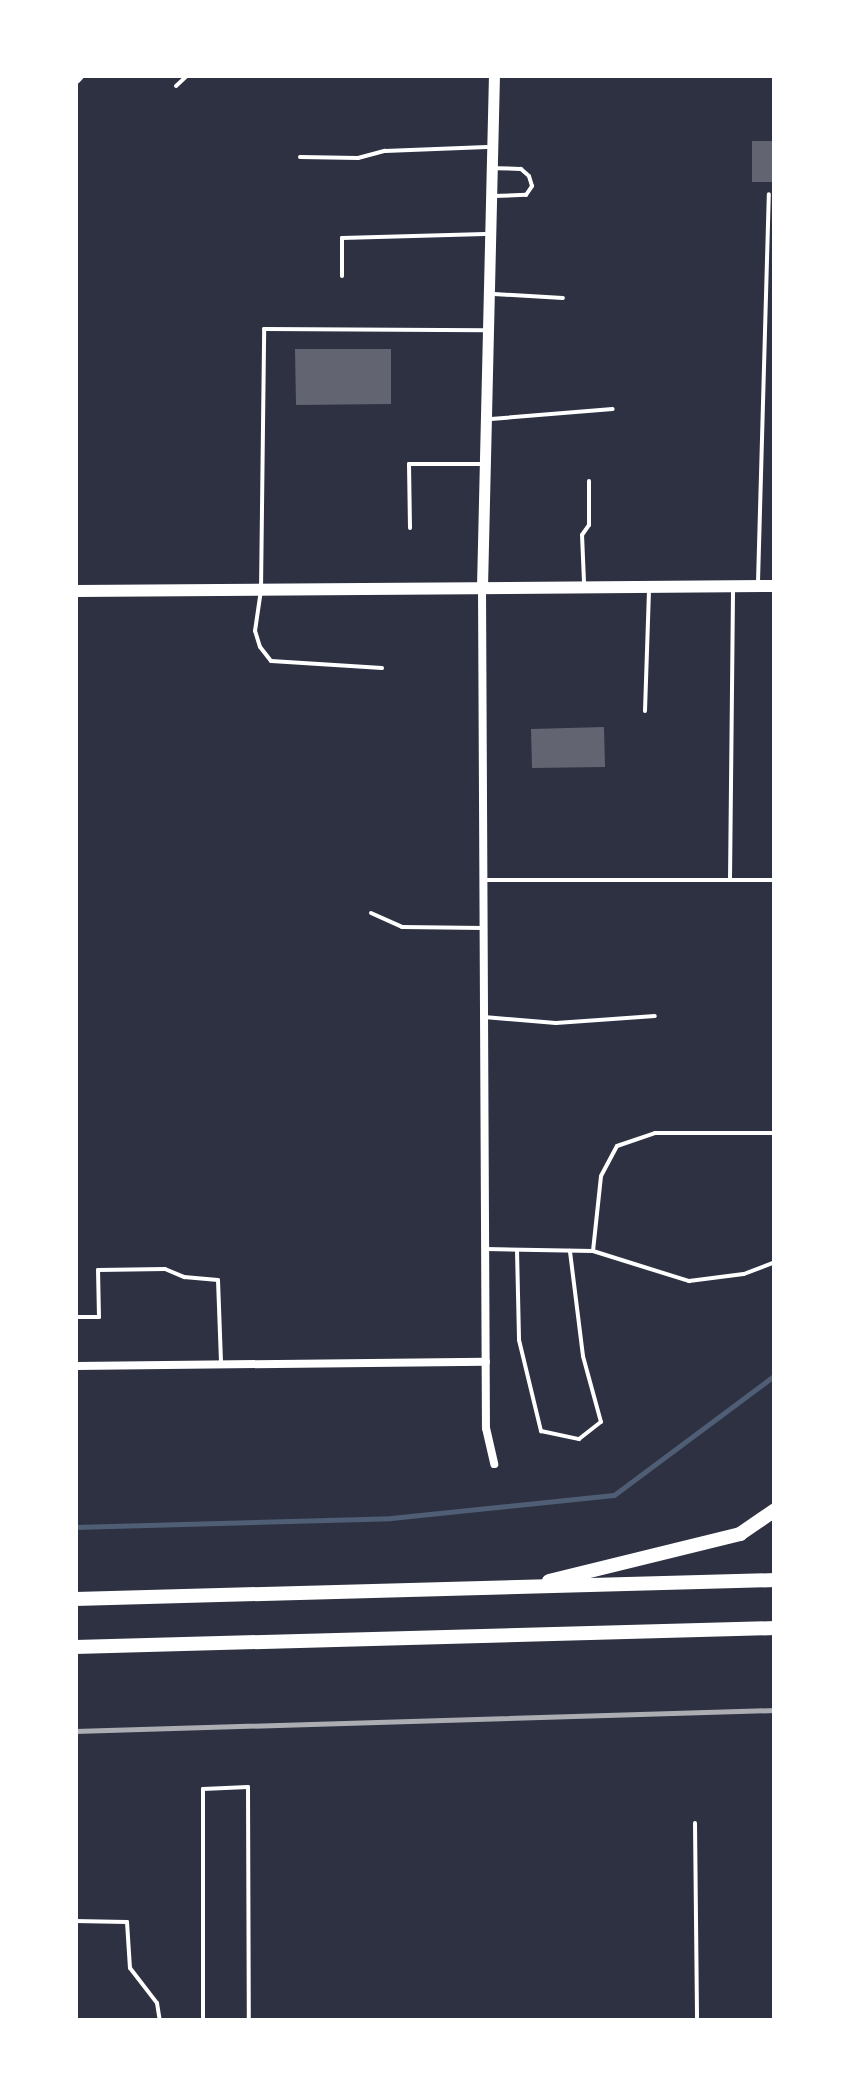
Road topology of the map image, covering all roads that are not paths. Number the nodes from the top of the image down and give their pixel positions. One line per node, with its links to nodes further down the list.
1 (188, 75): 3 (lane)
2 (494, 75): 4 (main road)
3 (176, 86)
4 (492, 146): 5 (lane); 6 (main road)
5 (300, 157)
6 (492, 168): 8 (main road); 8 (lane)
7 (769, 194): 20 (lane)
8 (491, 196): 9 (main road)
9 (490, 234): 10 (lane); 11 (main road)
10 (342, 276)
11 (489, 294): 12 (lane); 13 (main road)
12 (563, 298)
13 (488, 330): 15 (main road); 26 (lane)
14 (613, 409): 15 (lane)
15 (486, 420): 16 (main road)
16 (485, 464): 18 (lane); 22 (main road)
17 (589, 481): 23 (lane)
18 (410, 528)
19 (733, 586): 20 (main road); 24 (main road); 30 (lane)
20 (758, 586): 21 (main road)
21 (775, 586)
22 (482, 587): 23 (main road); 26 (main road); 29 (street)
23 (584, 587): 24 (main road)
24 (649, 587): 28 (lane)
25 (75, 590): 26 (main road)
26 (261, 590): 27 (lane)
27 (382, 668)
28 (645, 710)
29 (484, 880): 30 (lane); 33 (street)
30 (730, 880): 31 (lane)
31 (775, 880)
32 (371, 913): 33 (lane)
33 (484, 928): 35 (street)
34 (655, 1016): 35 (lane)
35 (484, 1017): 37 (street)
36 (775, 1133): 40 (lane)
37 (486, 1249): 38 (lane); 43 (street)
38 (517, 1250): 39 (lane); 39 (lane)
39 (570, 1250): 40 (lane)
40 (593, 1251): 41 (lane)
41 (775, 1262)
42 (75, 1317): 44 (lane)
43 (486, 1362): 44 (street); 46 (street)
44 (221, 1364): 45 (street)
45 (75, 1366)
46 (494, 1464)
47 (775, 1510): 49 (highway)
48 (775, 1580): 49 (highway)
49 (520, 1588): 50 (highway)
50 (75, 1599)
51 (775, 1628): 52 (highway)
52 (75, 1647)
53 (695, 1823): 58 (lane)
54 (75, 1921): 55 (lane)
55 (160, 2021)
56 (203, 2021): 57 (lane)
57 (249, 2021)
58 (697, 2021)

